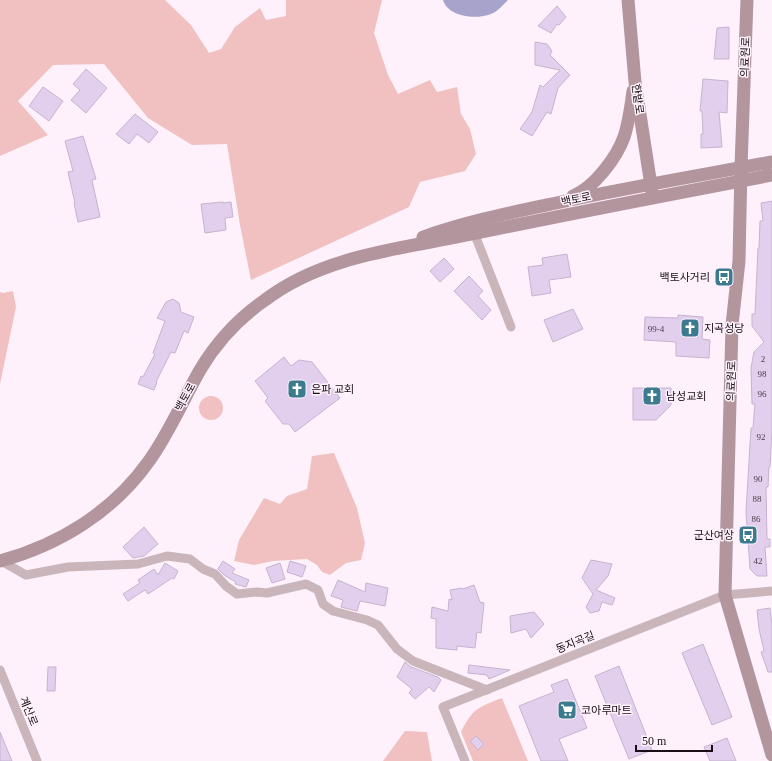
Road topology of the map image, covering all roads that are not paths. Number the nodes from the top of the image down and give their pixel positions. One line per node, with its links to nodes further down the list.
1 (628, 0): 3 (street, 한밭로)
2 (747, 0): 5 (street, 의료원로)
3 (635, 82): 8 (street, 한밭로); 10 (street)
4 (772, 162): 5 (street, 백토로)
5 (741, 167): 7 (street, 의료원로); 8 (street, 백토로)
6 (772, 175): 7 (street, 백토로)
7 (740, 181): 9 (street, 백토로); 15 (street, 의료원로)
8 (651, 183): 9 (street, 한밭로); 10 (street, 백토로)
9 (653, 198): 11 (street, 백토로)
10 (557, 203): 11 (street, 백토로)
11 (472, 228): 12 (street); 13 (street, 백토로)
12 (512, 327)
13 (0, 561): 17 (street)
14 (772, 591): 15 (street, 동지곡길)
15 (725, 595): 17 (street, 동지곡길); 18 (street, 의료원로)
16 (0, 670): 19 (street, 계산로)
17 (487, 690): 20 (street, 동지곡길)
18 (772, 755)
19 (36, 761)
20 (465, 761)

